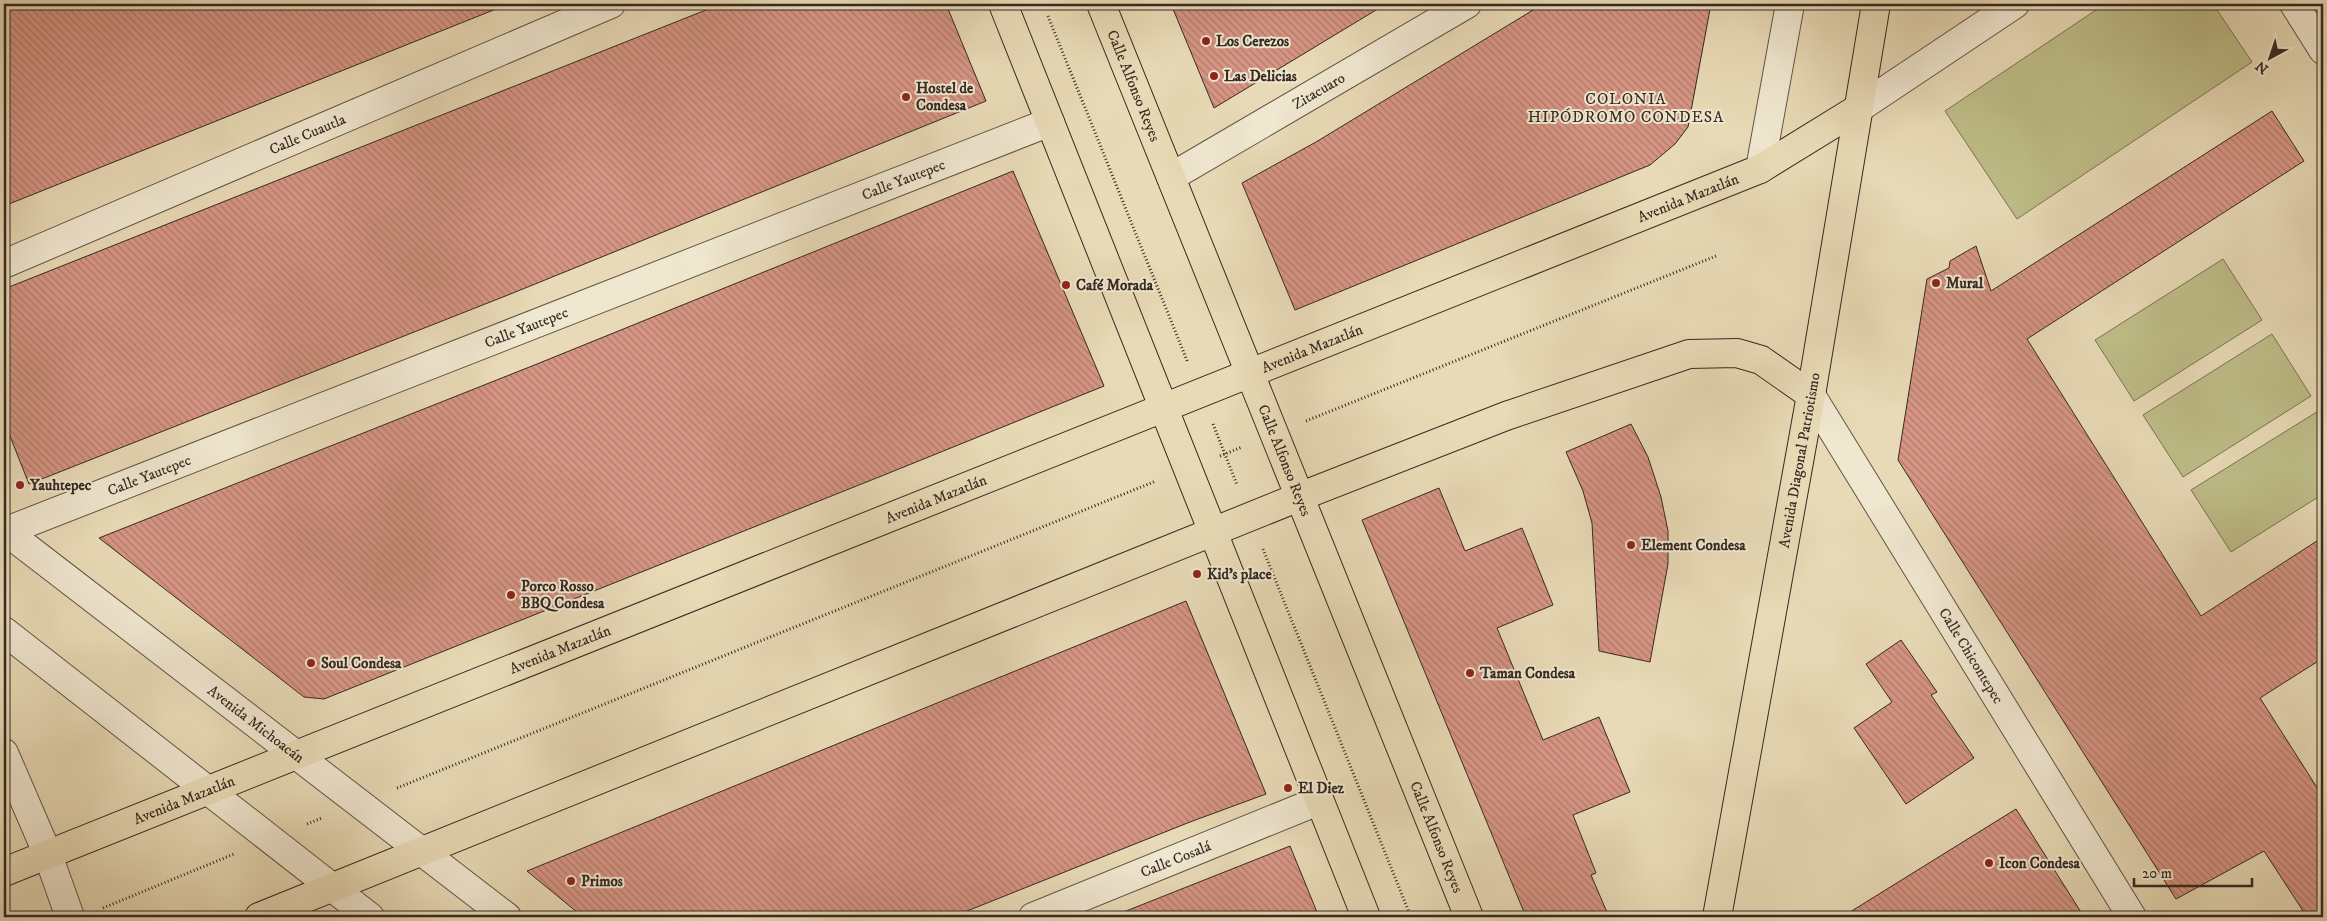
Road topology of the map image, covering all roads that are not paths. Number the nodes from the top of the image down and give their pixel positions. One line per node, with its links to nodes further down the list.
1 (611, 4): 14 (street, Calle Cuautla)
2 (1003, 4): 11 (main road)
3 (1101, 4): 13 (main road, Calle Alfonso Reyes)
4 (1467, 4): 13 (street, Zitacuaro)
5 (1790, 4): 12 (street)
6 (1876, 4): 10 (main road, Avenida Diagonal Patriotismo)
7 (2015, 4): 10 (street)
8 (2294, 4): 9 (street)
9 (2323, 50)
10 (1858, 108): 12 (main road, Avenida Mazatlán); 16 (main road, Avenida Diagonal Patriotismo)
11 (1050, 122): 17 (main road); 19 (street, Calle Yautepec)
12 (1760, 169): 15 (main road, Avenida Mazatlán)
13 (1170, 177): 15 (main road, Calle Alfonso Reyes)
14 (4, 264)
15 (1250, 374): 17 (main road, Avenida Mazatlán); 18 (main road, Calle Alfonso Reyes)
16 (1811, 395): 18 (main road); 37 (main road, Avenida Diagonal Patriotismo); 38 (street, Calle Chicontepec)
17 (1164, 408): 20 (main road); 23 (main road, Avenida Mazatlán)
18 (1299, 497): 20 (main road); 36 (main road, Calle Alfonso Reyes)
19 (4, 530): 23 (street, Avenida Michoacán)
20 (1214, 532): 25 (main road); 26 (main road)
21 (4, 632): 24 (street)
22 (4, 753): 27 (street)
23 (297, 754): 24 (main road, Avenida Mazatlán); 26 (street, Avenida Michoacán)
24 (208, 790): 27 (main road, Avenida Mazatlán); 29 (street)
25 (1318, 801): 34 (street, Calle Cosalá); 35 (main road)
26 (424, 852): 29 (main road); 33 (street, Avenida Michoacán)
27 (48, 854): 28 (main road, Avenida Mazatlán); 30 (street)
28 (4, 872)
29 (332, 887): 31 (main road); 32 (street)
30 (70, 917)
31 (259, 917)
32 (370, 917)
33 (507, 917)
34 (1033, 917)
35 (1366, 917)
36 (1469, 917)
37 (1716, 917)
38 (2132, 917)

